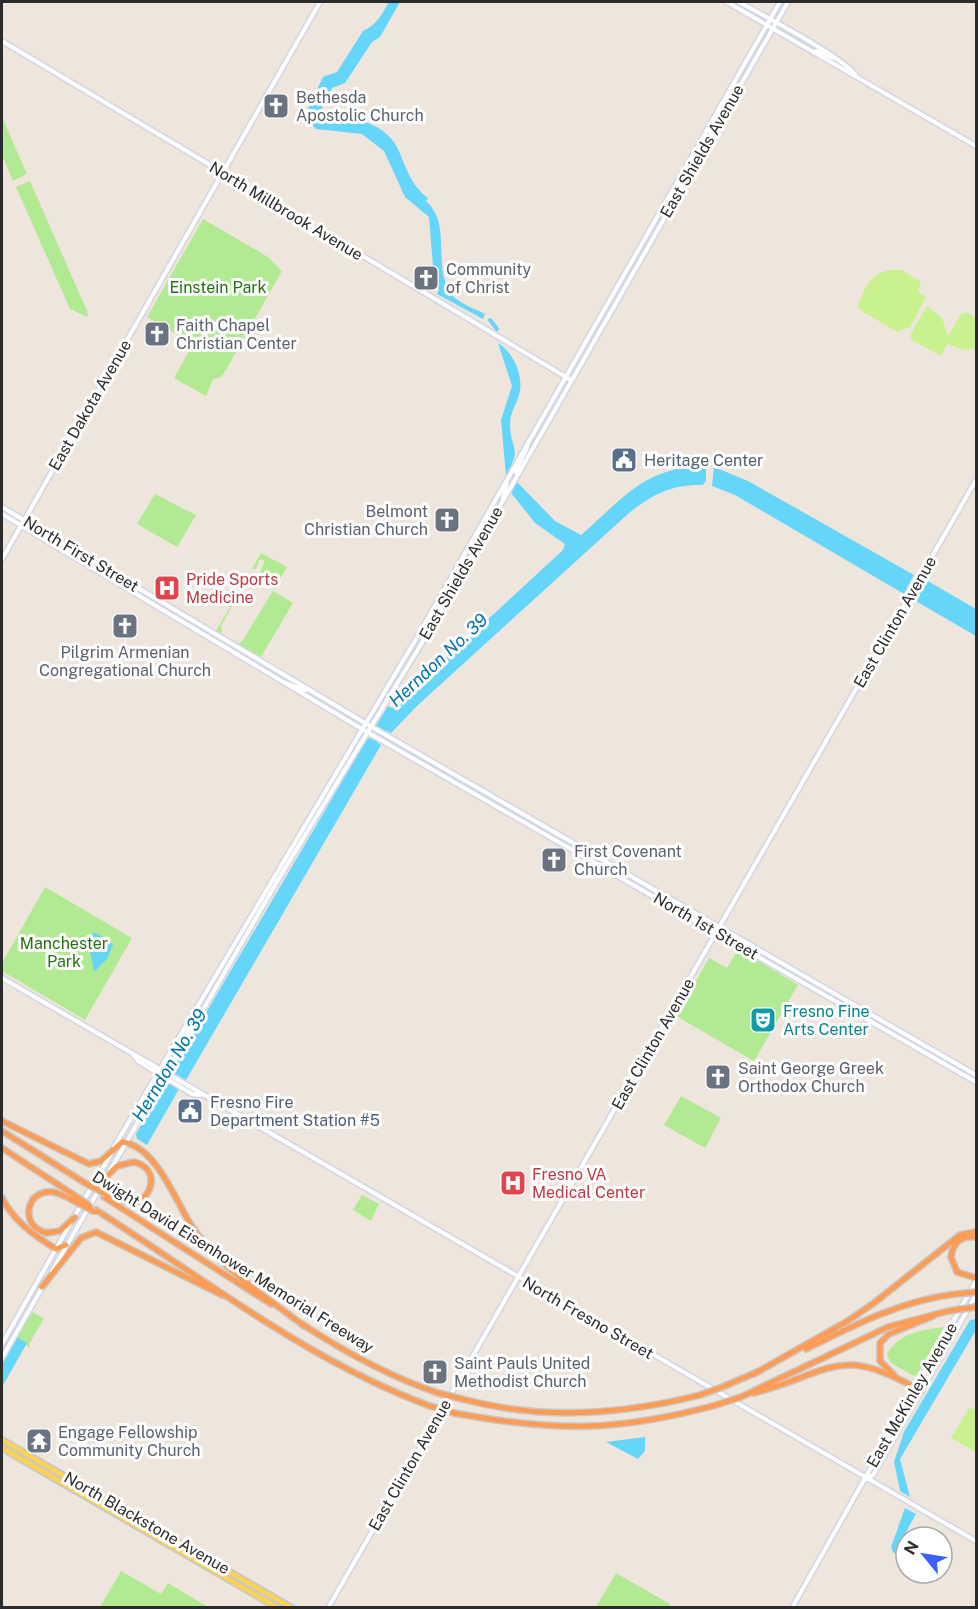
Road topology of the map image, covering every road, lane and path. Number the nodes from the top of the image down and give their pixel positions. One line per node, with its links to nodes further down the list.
1 (320, 2): 20 (main road, East Dakota Avenue)
2 (727, 2): 9 (main road)
3 (733, 2): 4 (main road)
4 (739, 2): 7 (main road)
5 (780, 2): 7 (main road, East Shields Avenue)
6 (788, 2): 8 (main road, East Shields Avenue)
7 (770, 20): 8 (main road); 9 (main road, East Shields Avenue)
8 (775, 23): 10 (main road, East Shields Avenue); 13 (main road)
9 (767, 24): 10 (main road); 14 (main road, East Shields Avenue)
10 (772, 28): 12 (main road); 16 (main road, East Shields Avenue)
11 (2, 41): 20 (main road, North Millbrook Avenue)
12 (814, 53): 13 (main road); 15 (main road)
13 (834, 58): 15 (main road)
14 (742, 69): 16 (main road); 17 (main road, East Shields Avenue)
15 (856, 76): 19 (main road)
16 (742, 81): 18 (main road, East Shields Avenue)
17 (728, 93): 18 (main road); 21 (main road, East Shields Avenue)
18 (711, 135): 22 (main road, East Shields Avenue)
19 (976, 146)
20 (223, 172): 21 (main road, North Millbrook Avenue); 30 (main road, East Dakota Avenue)
21 (566, 377): 22 (main road, North Millbrook Avenue); 23 (main road, East Shields Avenue)
22 (571, 380): 24 (main road, East Shields Avenue)
23 (528, 444): 24 (main road); 26 (main road, East Shields Avenue)
24 (517, 475): 27 (main road, East Shields Avenue)
25 (976, 480): 45 (main road, East Clinton Avenue)
26 (506, 482): 27 (main road); 35 (main road, East Shields Avenue)
27 (503, 499): 36 (main road, East Shields Avenue)
28 (2, 507): 30 (main road, North First Street)
29 (2, 514): 31 (main road, North First Street)
30 (24, 520): 31 (main road, East Dakota Avenue); 34 (main road, North First Street)
31 (21, 525): 32 (main road, East Dakota Avenue); 33 (main road, North First Street)
32 (2, 559)
33 (285, 683): 34 (main road); 37 (main road, North First Street)
34 (308, 689): 35 (main road, North First Street)
35 (365, 723): 36 (main road, North First Street); 37 (main road, East Shields Avenue)
36 (370, 726): 38 (main road, North First Street); 39 (main road, East Shields Avenue)
37 (362, 728): 39 (main road, North First Street); 48 (main road, East Shields Avenue)
38 (376, 730): 42 (main road, North 1st Street)
39 (367, 732): 40 (main road, North First Street); 49 (main road, East Shields Avenue)
40 (373, 735): 41 (main road, North 1st Street)
41 (415, 759): 42 (main road); 44 (main road, North 1st Street)
42 (447, 771): 43 (main road, North 1st Street)
43 (669, 898): 44 (main road); 45 (main road, North 1st Street)
44 (673, 907): 46 (main road, North 1st Street)
45 (721, 927): 46 (main road, East Clinton Avenue); 52 (main road, North 1st Street)
46 (717, 933): 53 (main road, North 1st Street); 68 (main road, East Clinton Avenue)
47 (2, 978): 50 (main road, North Fresno Street)
48 (194, 1010): 49 (main road); 50 (main road, East Shields Avenue)
49 (183, 1043): 51 (main road, East Shields Avenue)
50 (158, 1070): 51 (main road, North Fresno Street); 57 (main road, East Shields Avenue)
51 (165, 1074): 56 (main road, East Shields Avenue); 68 (main road, North Fresno Street)
52 (976, 1076)
53 (976, 1082)
54 (2, 1121): 57 (highway)
55 (2, 1131): 60 (highway, Dwight David Eisenhower Memorial Freeway, bridge)
56 (126, 1142): 57 (highway); 59 (main road, East Shields Avenue); 72 (highway)
57 (115, 1146): 63 (main road, East Shields Avenue)
58 (2, 1148): 62 (highway, Dwight David Eisenhower Memorial Freeway)
59 (105, 1178): 60 (highway); 66 (main road, East Shields Avenue)
60 (105, 1195): 72 (highway, Dwight David Eisenhower Memorial Freeway)
61 (2, 1198): 67 (highway)
62 (75, 1199): 63 (highway); 75 (highway, Dwight David Eisenhower Memorial Freeway, bridge)
63 (75, 1217): 67 (main road, East Shields Avenue)
64 (976, 1232): 78 (highway)
65 (976, 1237): 69 (highway)
66 (66, 1245): 67 (highway); 70 (main road, East Shields Avenue)
67 (56, 1249): 76 (main road, East Shields Avenue)
68 (518, 1278): 84 (main road, North Fresno Street); 88 (main road, East Clinton Avenue)
69 (976, 1280): 80 (main road, East McKinley Avenue)
70 (42, 1287): 75 (highway); 77 (main road, East Shields Avenue)
71 (976, 1293): 78 (highway, Dwight David Eisenhower Memorial Freeway, bridge); 80 (main road, East McKinley Avenue)
72 (264, 1298): 78 (highway, Dwight David Eisenhower Memorial Freeway, bridge)
73 (976, 1307): 74 (highway, Dwight David Eisenhower Memorial Freeway, bridge)
74 (948, 1311): 79 (highway); 81 (highway, Dwight David Eisenhower Memorial Freeway)
75 (255, 1313): 81 (highway, Dwight David Eisenhower Memorial Freeway, bridge)
76 (2, 1344)
77 (2, 1358)
78 (754, 1374)
79 (895, 1376): 80 (highway); 81 (highway)
80 (918, 1389): 84 (main road, East McKinley Avenue)
81 (741, 1396)
82 (2, 1440): 87 (main road, North Blackstone Avenue)
83 (2, 1448): 86 (main road, North Blackstone Avenue)
84 (866, 1479): 85 (main road, North Fresno Street); 89 (main road, East McKinley Avenue)
85 (976, 1541)
86 (278, 1608)
87 (292, 1608)
88 (328, 1608)
89 (792, 1608)

